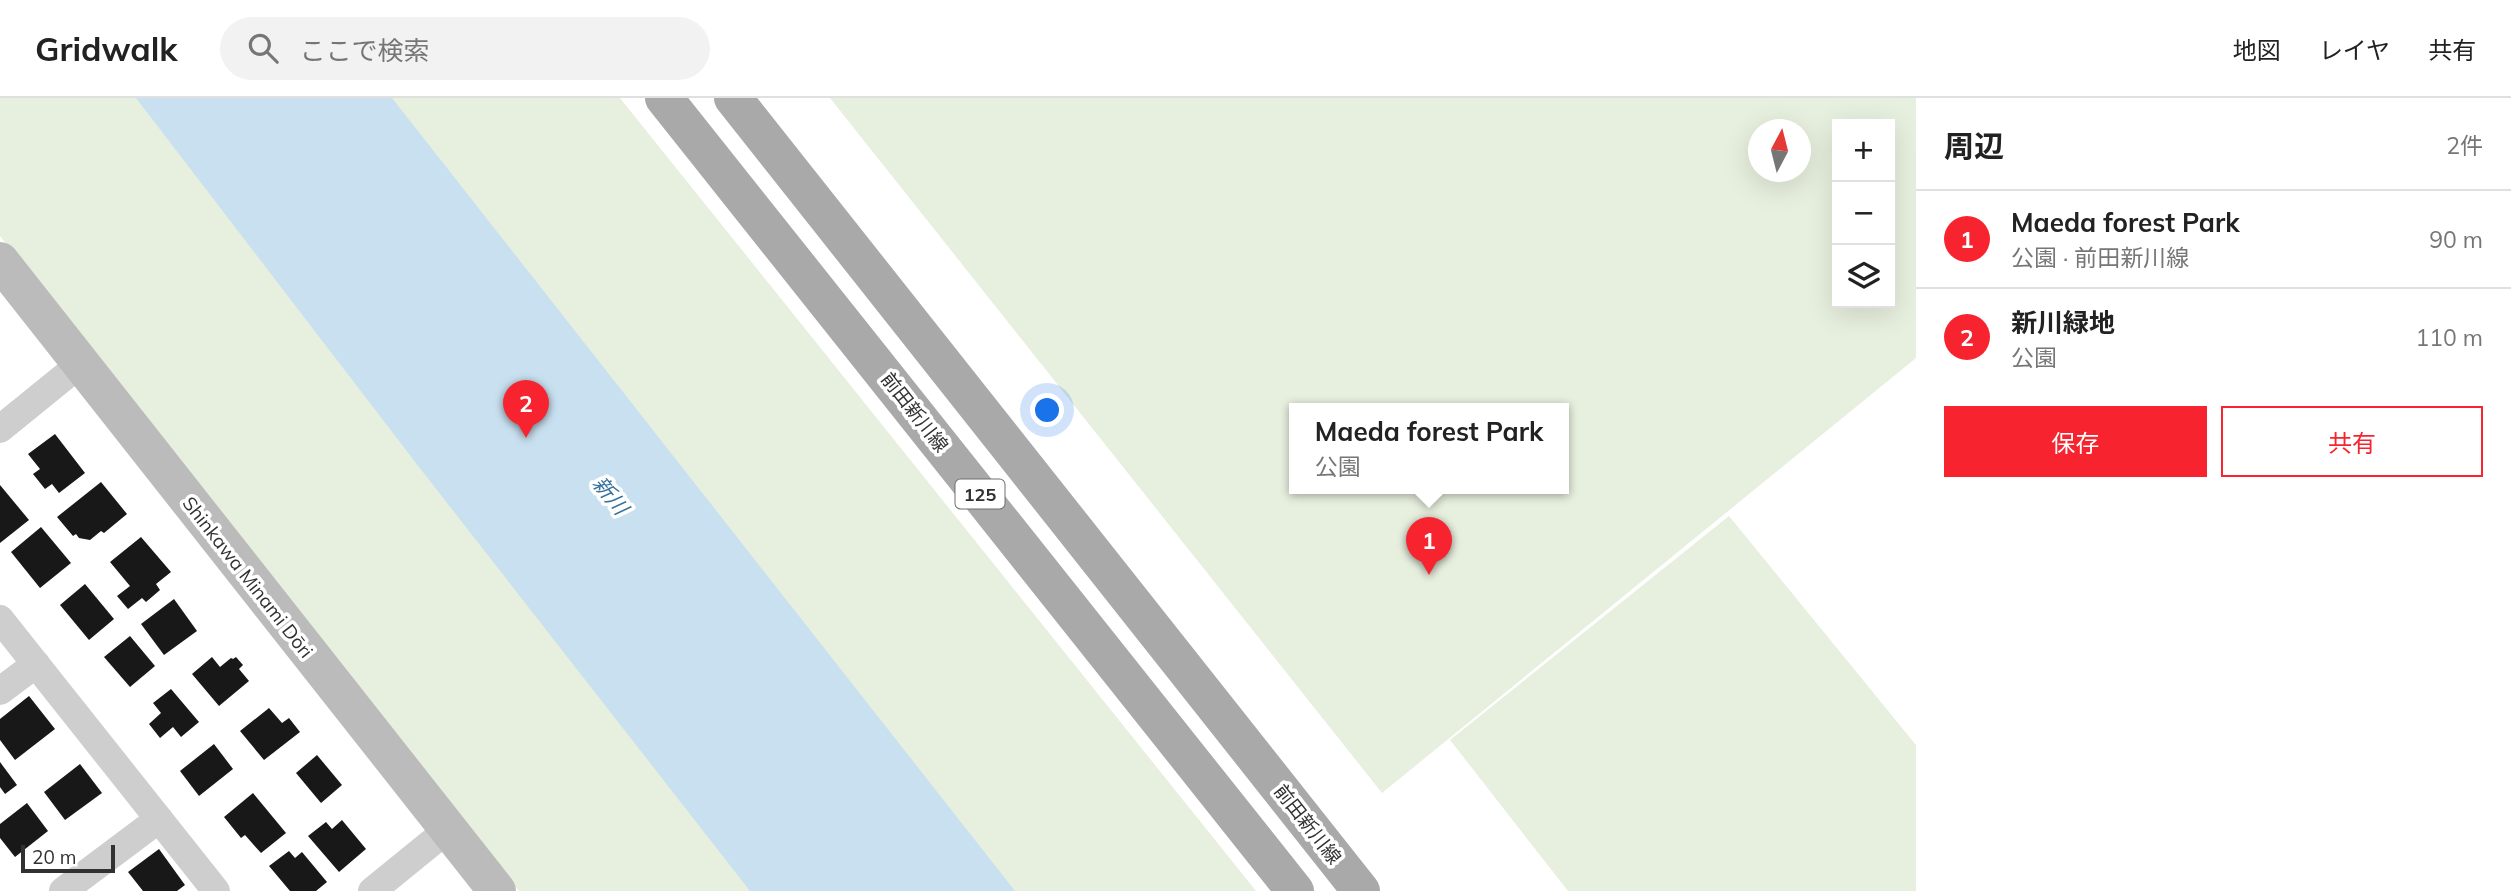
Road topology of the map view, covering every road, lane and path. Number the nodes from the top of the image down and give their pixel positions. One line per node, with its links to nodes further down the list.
1 (664, 98): 15 (main road, 前田新川線 / 125)
2 (733, 98): 16 (main road, 前田新川線 / 125)
3 (0, 261): 4 (street, Shinkawa Minami Dōri)
4 (80, 364): 5 (street); 10 (street, Shinkawa Minami Dōri)
5 (0, 429)
6 (0, 619): 7 (street)
7 (36, 664): 8 (street); 9 (street)
8 (0, 691)
9 (159, 819): 11 (street); 12 (street)
10 (447, 830): 13 (street); 14 (street, Shinkawa Minami Dōri)
11 (63, 891)
12 (216, 891)
13 (372, 891)
14 (497, 891)
15 (1295, 891)
16 (1362, 891)

